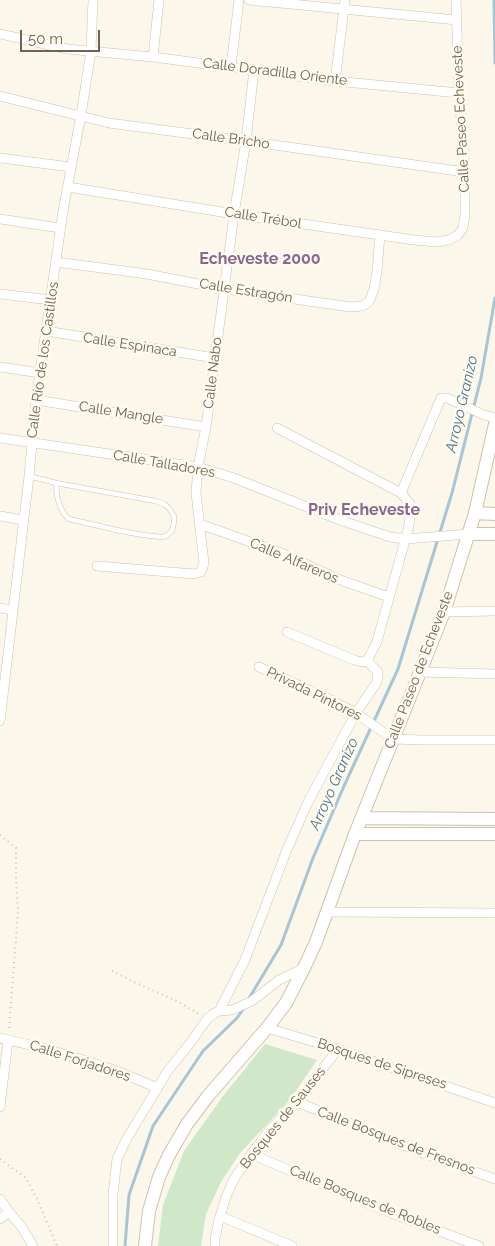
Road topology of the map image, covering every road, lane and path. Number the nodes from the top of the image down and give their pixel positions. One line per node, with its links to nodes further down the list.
1 (93, 0): 9 (street, Calle Río de los Castillos)
2 (159, 0): 10 (street)
3 (239, 0): 11 (street)
4 (249, 0): 6 (street)
5 (456, 0): 7 (street, Calle Paseo Echeveste)
6 (345, 4): 7 (street); 13 (street)
7 (456, 20): 14 (street, Calle Paseo Echeveste)
8 (0, 34): 9 (street, Calle Doradilla Oriente)
9 (91, 51): 10 (street, Calle Doradilla Oriente); 16 (street, Calle Río de los Castillos)
10 (153, 56): 11 (street, Calle Doradilla Oriente)
11 (231, 66): 12 (street, Calle Doradilla Oriente)
12 (254, 70): 13 (street, Calle Doradilla Oriente); 17 (street, Calle Nabo)
13 (335, 81): 14 (street, Calle Doradilla Oriente)
14 (459, 93): 20 (street, Calle Paseo Echeveste)
15 (0, 96): 16 (street, Calle Bricho)
16 (81, 116): 17 (street, Calle Bricho); 19 (street, Calle Río de los Castillos)
17 (246, 141): 20 (street, Calle Bricho); 22 (street, Calle Nabo)
18 (0, 158): 19 (street)
19 (70, 167): 21 (street, Calle Río de los Castillos)
20 (464, 172): 26 (street, Calle Paseo Echeveste)
21 (68, 187): 22 (street, Calle Trébol); 24 (street, Calle Río de los Castillos)
22 (234, 214): 25 (street, Calle Trébol); 28 (street, Calle Nabo)
23 (0, 219): 24 (street)
24 (60, 228): 27 (street, Calle Río de los Castillos)
25 (380, 235): 26 (street, Calle Trébol); 28 (street, Calle Estragón)
26 (458, 235)
27 (56, 262): 28 (street, Calle Estragón); 30 (street, Calle Río de los Castillos)
28 (224, 289): 32 (street, Calle Nabo)
29 (0, 294): 30 (street)
30 (51, 300): 31 (street, Calle Río de los Castillos)
31 (46, 331): 32 (street, Calle Espinaca); 34 (street, Calle Río de los Castillos)
32 (215, 358): 37 (street, Calle Nabo)
33 (0, 366): 34 (street)
34 (40, 373): 35 (street, Calle Río de los Castillos)
35 (36, 400): 37 (street, Calle Mangle); 41 (street, Calle Río de los Castillos)
36 (495, 418): 45 (street)
37 (206, 427): 42 (street, Calle Nabo)
38 (277, 428): 45 (street)
39 (494, 432): 46 (street, Calle Paseo de Echeveste)
40 (0, 438): 41 (street, Calle Talladores)
41 (31, 442): 42 (street, Calle Talladores); 43 (street, Calle Río de los Castillos)
42 (198, 467): 50 (street, Calle Nabo); 53 (street, Calle Talladores)
43 (29, 476): 44 (lane); 49 (street, Calle Río de los Castillos)
44 (56, 483): 44 (lane)
45 (401, 493): 53 (street)
46 (475, 513): 47 (street); 51 (street, Calle Paseo de Echeveste)
47 (495, 514)
48 (0, 516): 49 (street)
49 (23, 520): 57 (street, Calle Río de los Castillos)
50 (200, 524): 54 (street, Calle Nabo); 55 (street, Calle Alfareros)
51 (469, 534): 52 (street); 53 (street, Calle Talladores); 59 (street, Calle Paseo de Echeveste)
52 (495, 534)
53 (409, 538): 55 (street)
54 (97, 566)
55 (389, 597): 61 (street)
56 (0, 608): 57 (street)
57 (13, 610): 65 (street, Calle Río de los Castillos)
58 (495, 611): 59 (street)
59 (444, 612): 63 (street, Calle Paseo de Echeveste)
60 (287, 632): 61 (street)
61 (368, 661): 66 (street)
62 (259, 667): 66 (street, Privada Pintores)
63 (420, 672): 64 (street); 68 (street, Calle Paseo de Echeveste)
64 (495, 674)
65 (2, 681): 67 (street, Calle Río de los Castillos)
66 (360, 715): 68 (street, Privada Pintores); 79 (street)
67 (0, 721)
68 (393, 739): 69 (street); 70 (street, Calle Paseo de Echeveste)
69 (495, 740)
70 (362, 818): 71 (street); 72 (street, Calle Paseo de Echeveste)
71 (495, 819)
72 (355, 834): 73 (street); 75 (street, Calle Paseo de Echeveste)
73 (495, 834)
74 (0, 835): 82 (path)
75 (328, 912): 76 (street); 77 (street, Calle Paseo de Echeveste)
76 (495, 913)
77 (304, 968): 79 (street); 81 (street, Calle Paseo de Echeveste)
78 (112, 971): 80 (path)
79 (219, 1011): 80 (street)
80 (207, 1019): 84 (street)
81 (267, 1028): 83 (street, Bosques de Sipreses); 98 (street, Calle Paseo de Echeveste)
82 (4, 1039): 84 (street, Calle Forjadores); 87 (street)
83 (338, 1049): 85 (street, Bosques de Sauses); 86 (street, Bosques de Sipreses)
84 (158, 1088): 97 (street)
85 (297, 1102): 88 (street, Bosques de Sauses); 90 (street, Calle Bosques de Fresnos)
86 (495, 1103)
87 (0, 1107)
88 (250, 1154): 93 (street, Bosques de Sauses); 101 (street, Calle Bosques de Robles)
89 (0, 1159): 96 (path)
90 (495, 1179)
91 (0, 1199): 92 (street)
92 (9, 1212): 94 (street); 95 (street)
93 (220, 1216): 99 (street, Bosques de Sauses); 100 (street)
94 (0, 1219)
95 (33, 1246)
96 (58, 1246)
97 (113, 1246)
98 (145, 1246)
99 (215, 1246)
100 (292, 1246)
101 (479, 1246)

